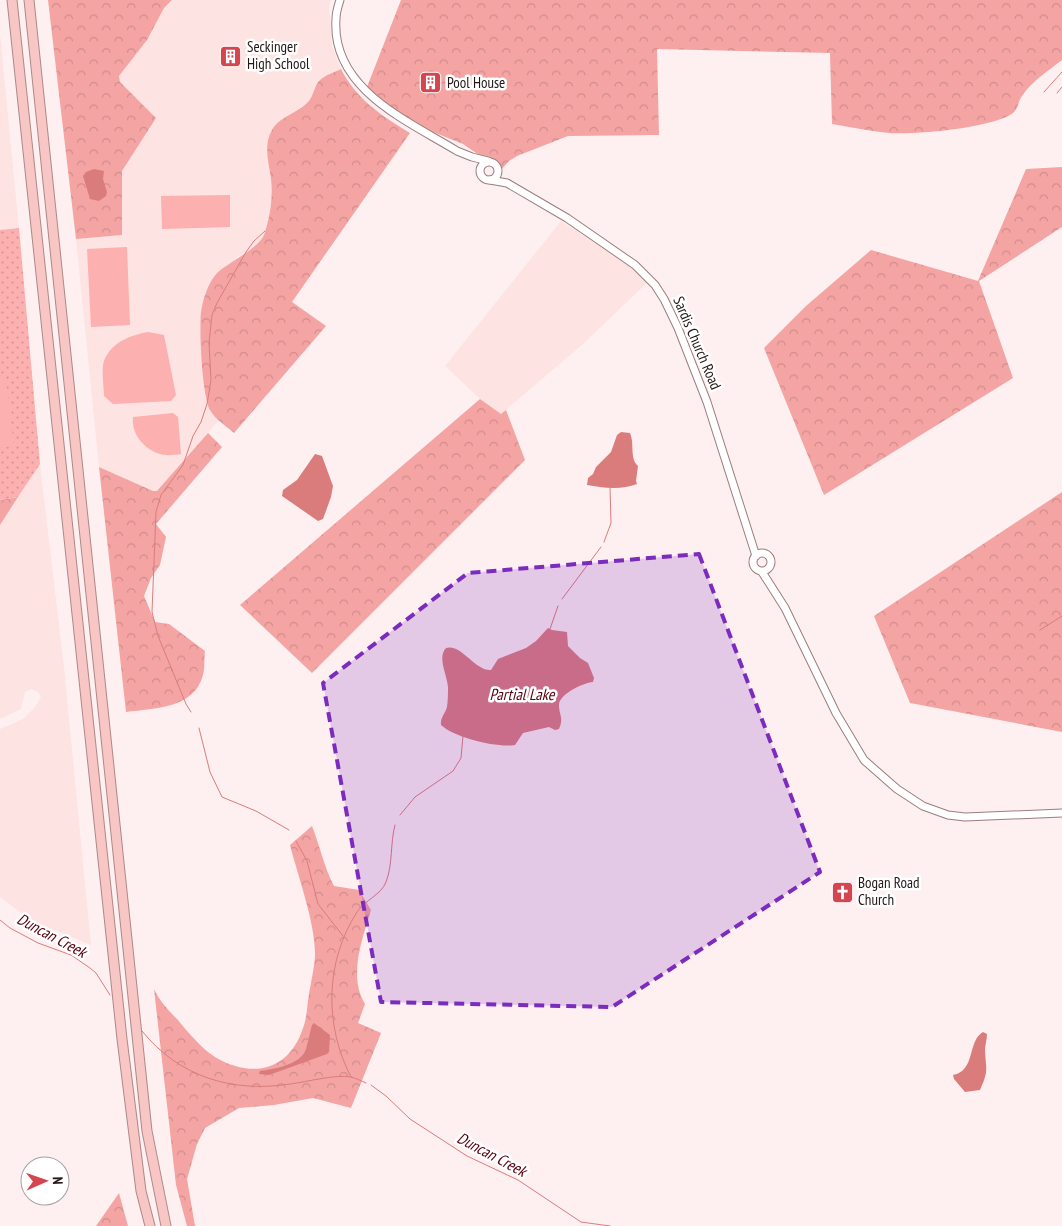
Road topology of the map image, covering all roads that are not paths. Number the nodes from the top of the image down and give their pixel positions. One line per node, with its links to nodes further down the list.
1 (12, 0): 15 (highway)
2 (28, 0): 16 (highway)
3 (340, 0): 4 (street)
4 (472, 158): 5 (street); 6 (street)
5 (488, 161): 6 (street); 7 (street)
6 (480, 168): 8 (street)
7 (498, 171): 8 (street); 9 (street, Sardis Church Road)
8 (490, 180): 9 (street, Sardis Church Road)
9 (507, 183): 10 (street, Sardis Church Road)
10 (759, 555): 11 (street); 12 (street)
11 (769, 568): 12 (street); 13 (street)
12 (762, 572): 13 (street)
13 (785, 608): 14 (street)
14 (1062, 813)
15 (150, 1226)
16 (166, 1226)

